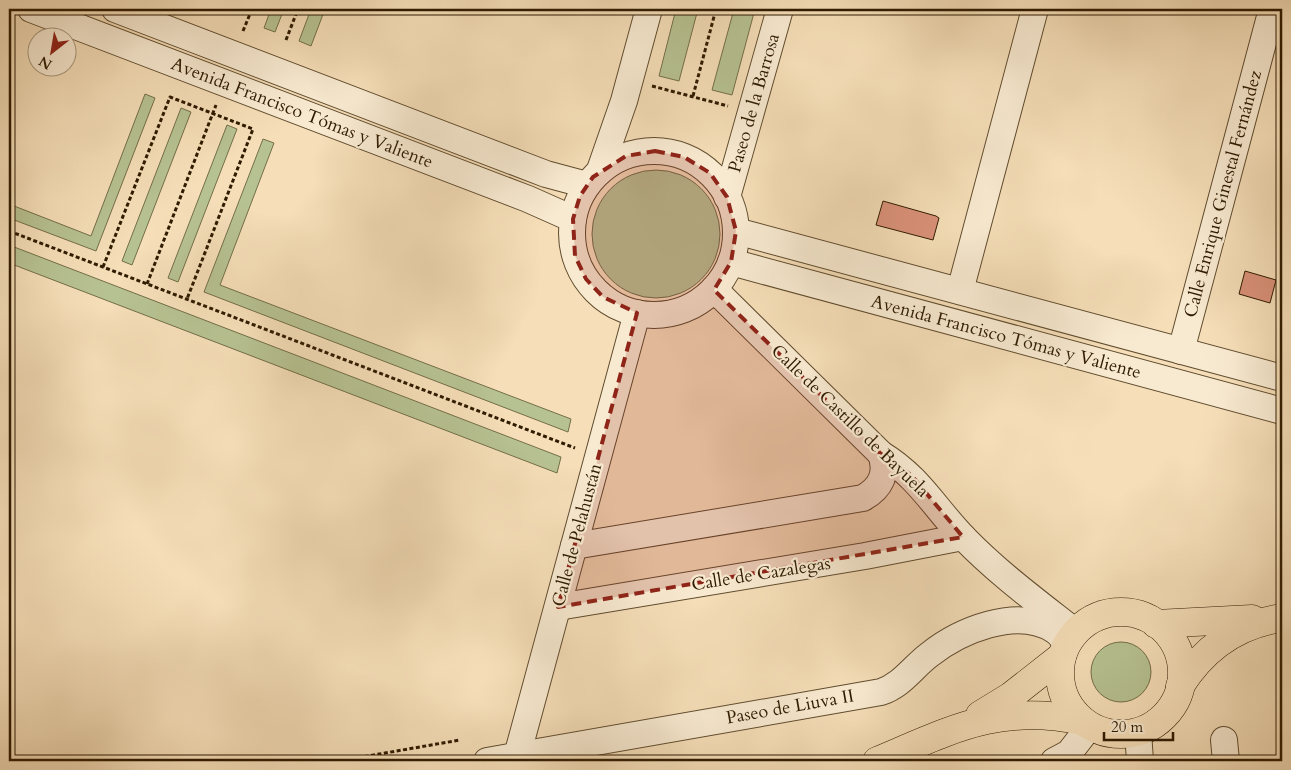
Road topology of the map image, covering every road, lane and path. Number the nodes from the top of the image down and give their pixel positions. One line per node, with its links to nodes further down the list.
1 (31, 9): 18 (street, Avenida Francisco Tómas y Valiente)
2 (115, 9): 16 (street, Avenida Francisco Tómas y Valiente)
3 (252, 9): 10 (path)
4 (298, 9): 11 (path)
5 (649, 9): 16 (street)
6 (716, 9): 13 (path)
7 (780, 9): 17 (street, Paseo de la Barrosa)
8 (1034, 9): 25 (street)
9 (1272, 9): 28 (street, Calle Enrique Ginestal Fernández)
10 (246, 26)
11 (286, 40)
12 (651, 85): 13 (path)
13 (693, 96): 14 (path)
14 (736, 108)
15 (213, 114): 22 (path); 23 (path); 26 (path)
16 (593, 178): 17 (street); 18 (street)
17 (727, 197): 20 (street)
18 (573, 219): 27 (street)
19 (9, 231): 22 (path)
20 (736, 231): 21 (street); 25 (street, Avenida Francisco Tómas y Valiente)
21 (731, 262): 24 (street); 30 (street, Avenida Francisco Tómas y Valiente)
22 (103, 267): 23 (path)
23 (147, 284): 26 (path)
24 (714, 289): 27 (street); 32 (street, Calle de Castillo de Bayuela)
25 (960, 291): 28 (street, Avenida Francisco Tómas y Valiente)
26 (187, 299): 31 (path)
27 (637, 313): 34 (street, Calle de Pelahustán)
28 (1181, 351): 29 (street, Avenida Francisco Tómas y Valiente)
29 (1282, 378)
30 (1282, 411)
31 (564, 444)
32 (881, 454): 33 (street, Calle de Castillo de Bayuela); 34 (street)
33 (963, 537): 35 (street, Calle de Cazalegas); 38 (street, Calle de Castillo de Bayuela)
34 (574, 546): 35 (street, Calle de Pelahustán)
35 (558, 607): 44 (street, Calle de Pelahustán)
36 (1282, 617): 37 (main road); 39 (main road)
37 (1156, 624): 38 (main road); 39 (main road)
38 (1068, 644): 40 (main road); 41 (main road); 44 (street, Paseo de Liuva II)
39 (1180, 686): 42 (main road)
40 (1086, 723): 41 (main road); 42 (main road); 48 (street)
41 (955, 728): 47 (main road)
42 (1138, 732): 49 (street)
43 (460, 740): 45 (path)
44 (517, 756): 46 (street, Paseo de Liuva II)
45 (339, 761)
46 (487, 761)
47 (877, 761)
48 (1054, 761)
49 (1140, 761)

